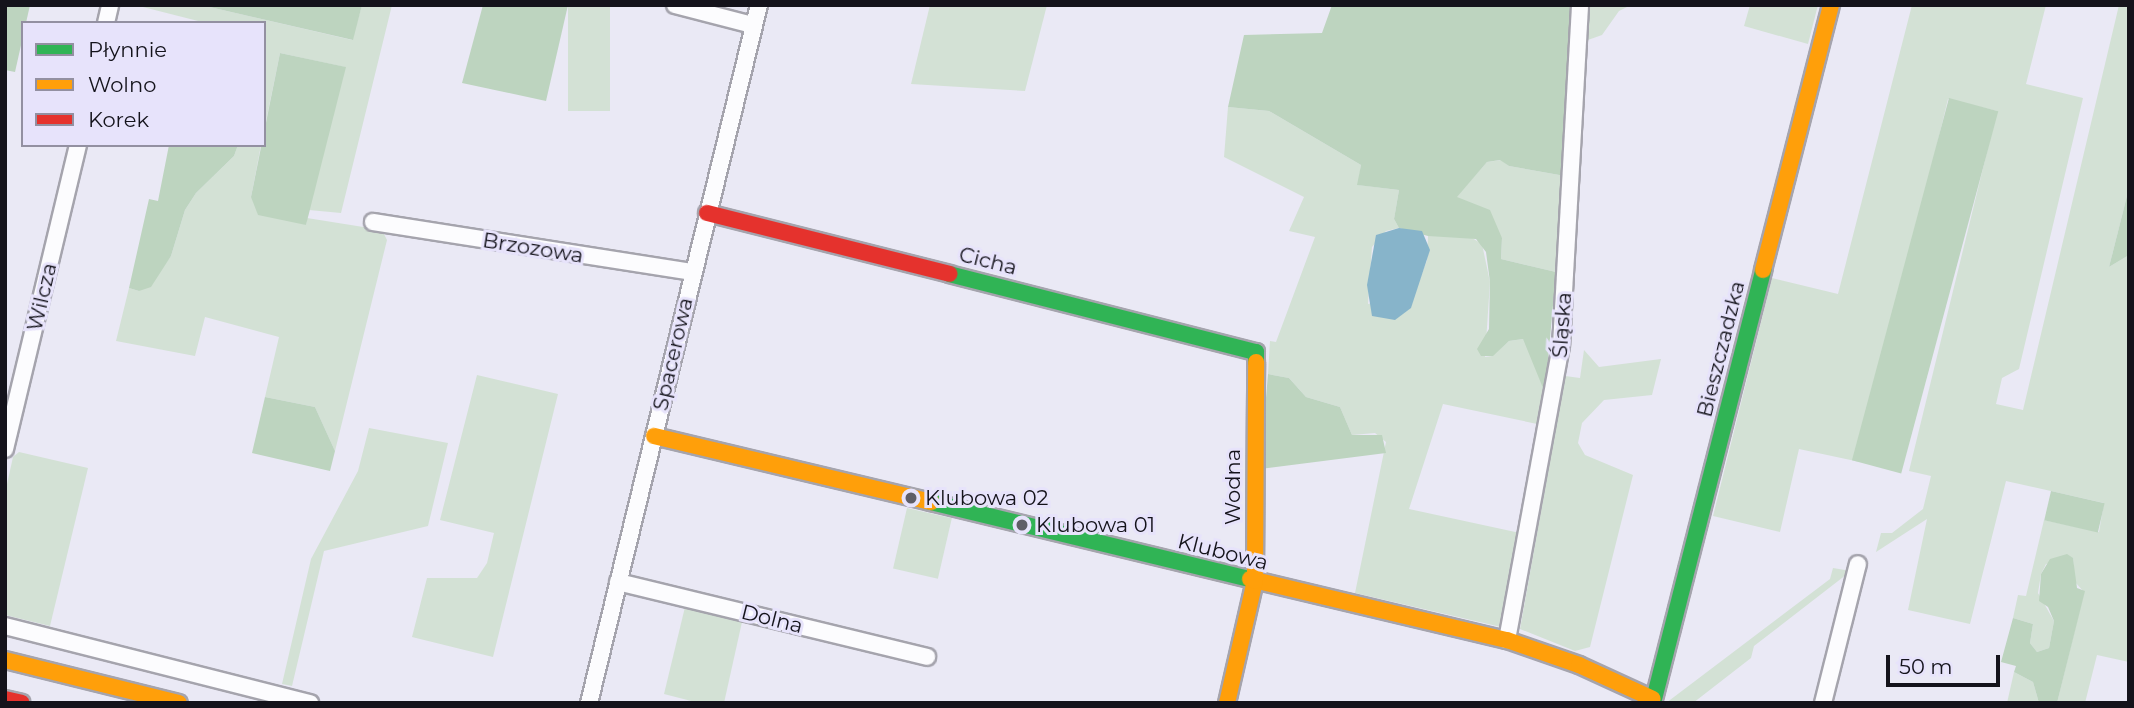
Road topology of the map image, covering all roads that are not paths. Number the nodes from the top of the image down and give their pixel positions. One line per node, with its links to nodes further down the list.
1 (675, 5): 5 (street)
2 (758, 5): 5 (street, Spacerowa)
3 (1580, 5): 17 (street, Śląska)
4 (1831, 5): 21 (street, Bieszczadzka)
5 (753, 25): 7 (street, Spacerowa)
6 (78, 147): 12 (street, Wilcza)
7 (707, 213): 9 (street, Spacerowa); 10 (street, Cicha)
8 (373, 222): 9 (street, Brzozowa)
9 (693, 272): 11 (street, Spacerowa)
10 (1256, 352): 14 (street, Wodna)
11 (654, 436): 14 (street, Klubowa); 15 (street, Spacerowa)
12 (5, 449)
13 (1858, 564): 27 (street)
14 (1255, 581): 17 (street, Klubowa); 26 (street, Wodna)
15 (618, 582): 18 (street, Dolna); 25 (street, Spacerowa)
16 (5, 626): 24 (street)
17 (1507, 640): 21 (street, Klubowa)
18 (927, 657)
19 (5, 660): 23 (street)
20 (5, 699): 22 (street)
21 (1653, 701)
22 (22, 703)
23 (179, 703)
24 (310, 703)
25 (589, 703)
26 (1227, 703)
27 (1823, 703)

